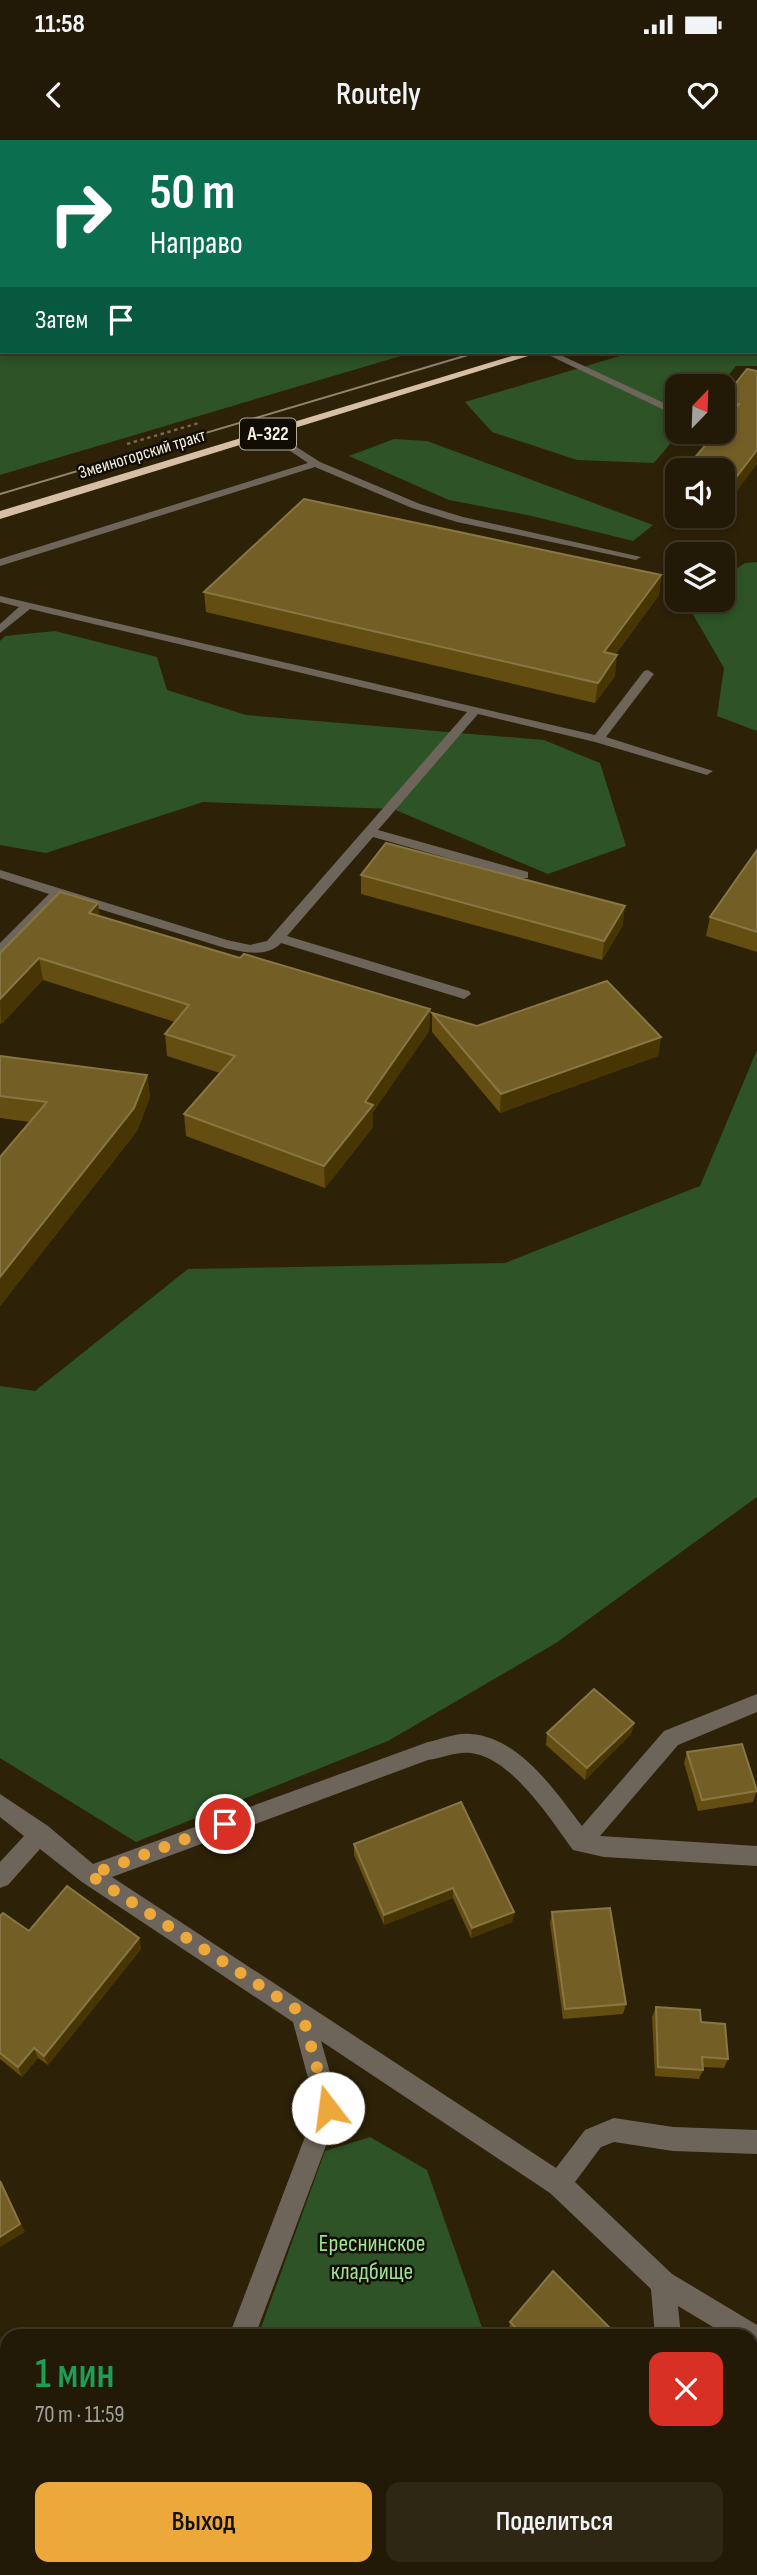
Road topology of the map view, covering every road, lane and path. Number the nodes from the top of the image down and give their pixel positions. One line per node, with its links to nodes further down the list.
1 (529, 354): 5 (highway, Змеиногорский тракт / А-322)
2 (551, 354): 3 (street)
3 (665, 407)
4 (199, 424): 6 (path)
5 (270, 433): 7 (street); 8 (highway, Змеиногорский тракт / А-322)
6 (127, 444)
7 (316, 464): 9 (street); 10 (street)
8 (0, 515)
9 (636, 557)
10 (0, 564)
11 (0, 599): 12 (street)
12 (26, 607): 13 (street); 15 (street)
13 (0, 630)
14 (648, 674): 16 (street)
15 (475, 710): 16 (street); 18 (street)
16 (598, 739): 17 (street)
17 (707, 771)
18 (370, 832): 20 (street); 22 (street)
19 (0, 874): 21 (street)
20 (523, 875)
21 (59, 892): 22 (street); 23 (street)
22 (279, 937): 24 (street)
23 (0, 951)
24 (464, 994)
25 (757, 1703): 28 (street)
26 (0, 1804): 27 (street)
27 (40, 1833): 30 (street); 31 (street)
28 (581, 1843): 29 (street); 30 (street)
29 (757, 1856)
30 (90, 1875): 32 (street)
31 (0, 1878)
32 (302, 2013): 34 (street); 36 (street)
33 (757, 2142): 34 (street)
34 (559, 2183): 35 (street)
35 (663, 2283): 37 (street); 38 (street)
36 (245, 2329)
37 (667, 2329)
38 (740, 2329)

